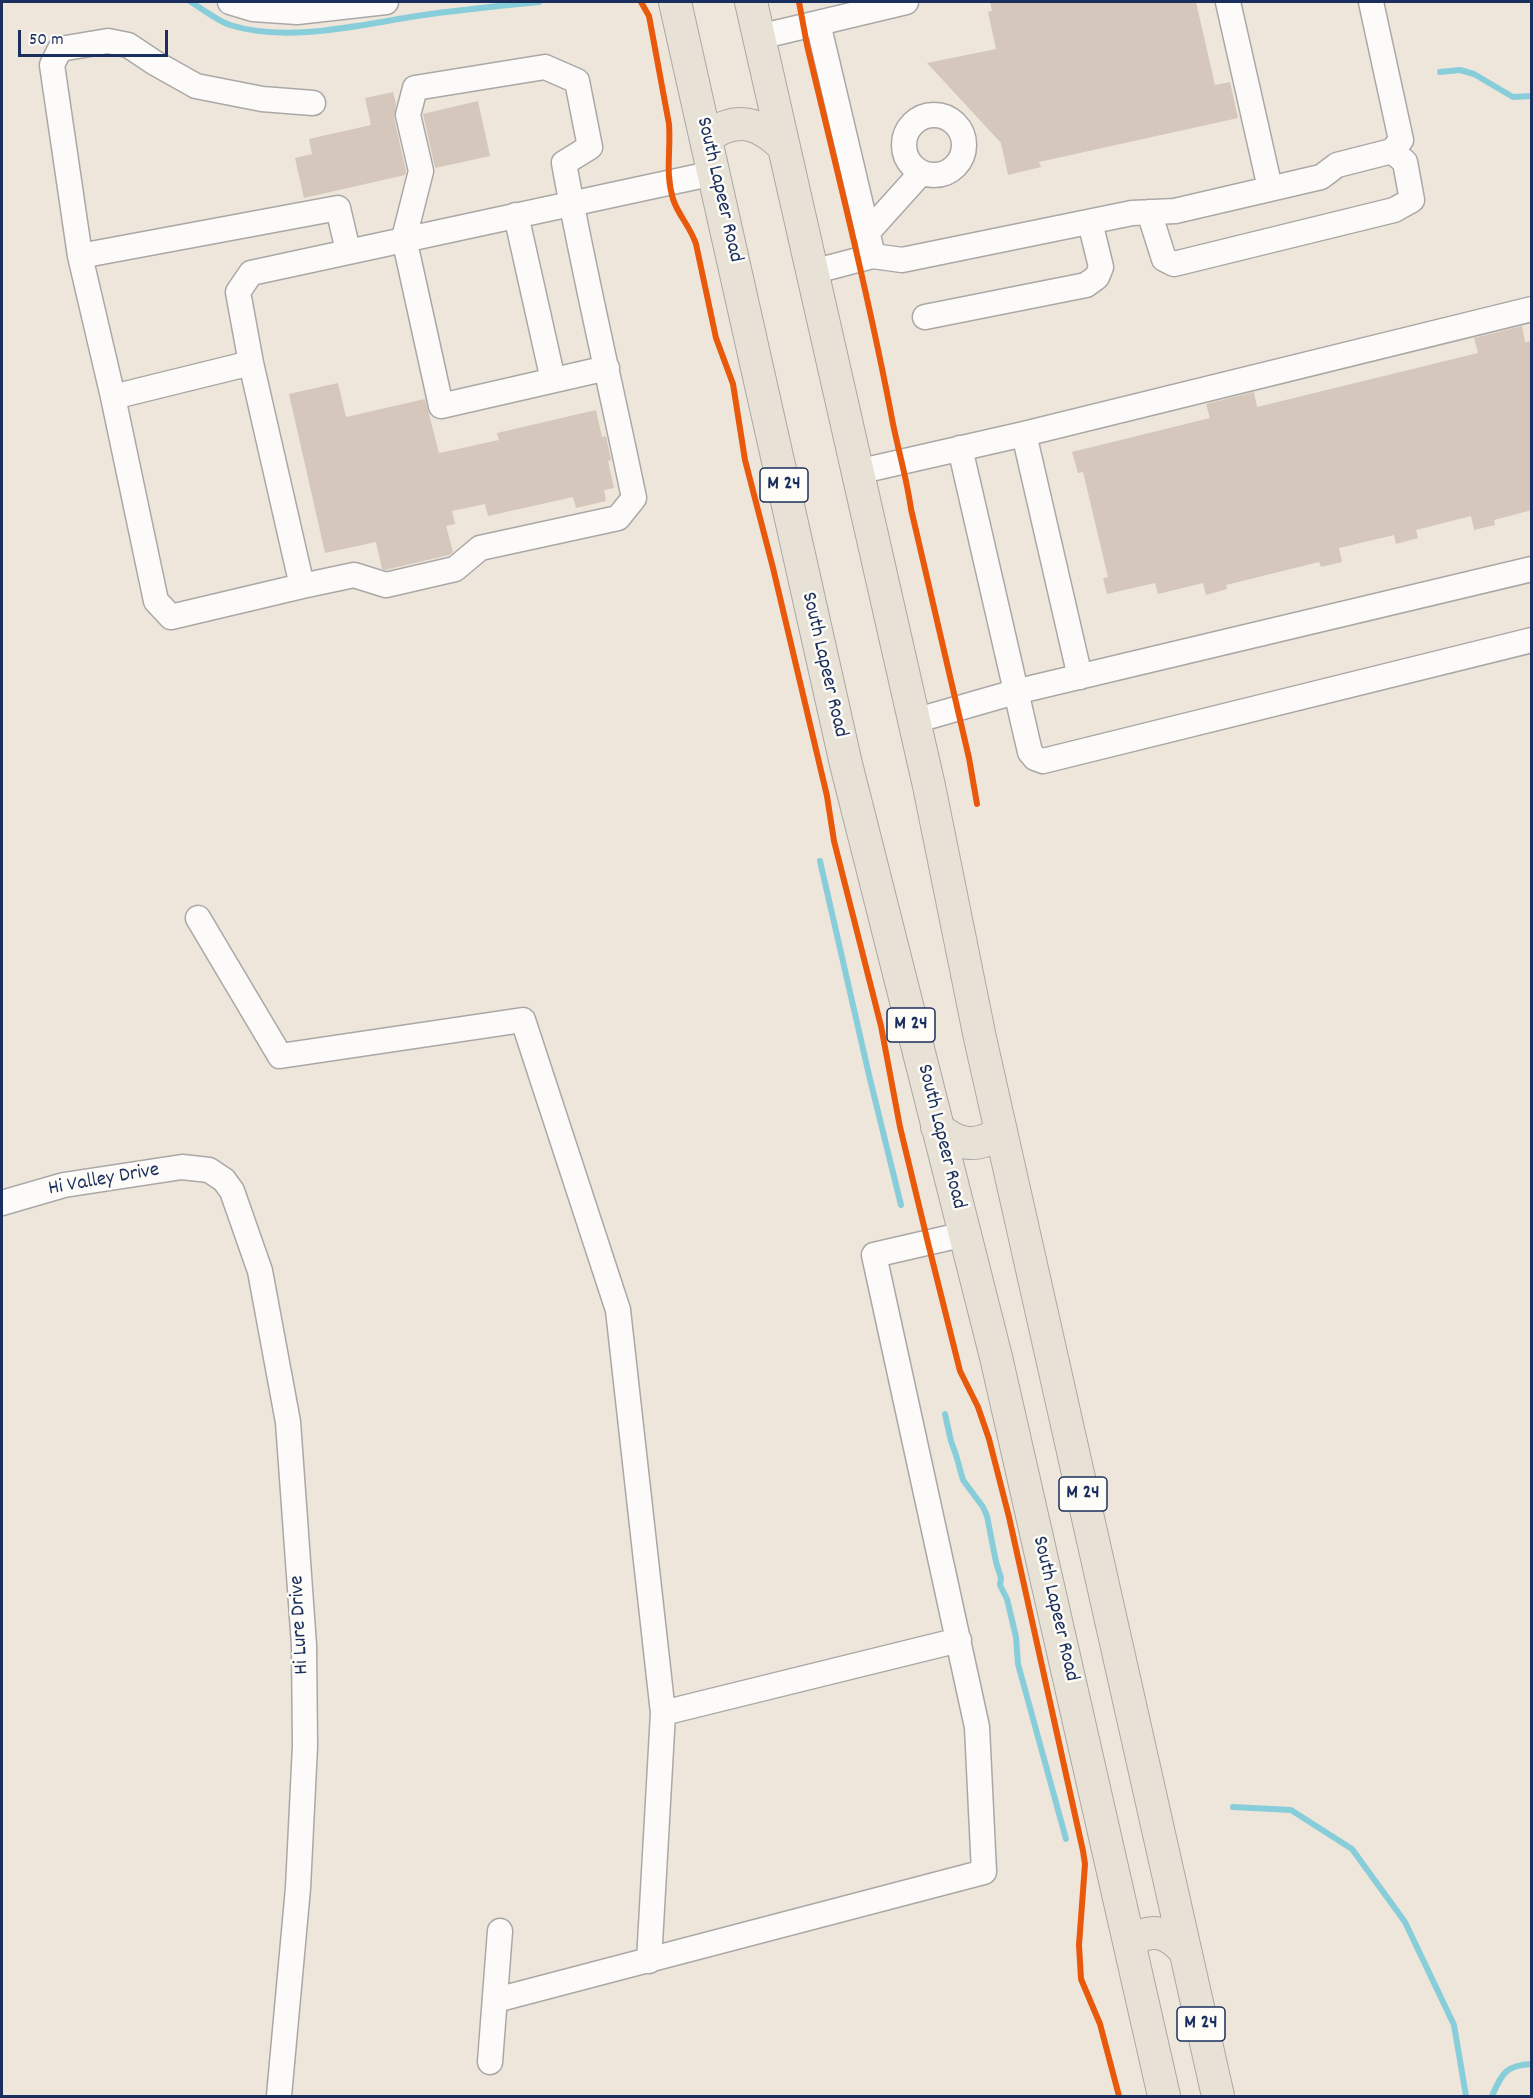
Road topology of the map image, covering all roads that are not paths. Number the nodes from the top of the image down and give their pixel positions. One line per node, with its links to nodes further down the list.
1 (230, 2): 2 (street)
2 (386, 2)
3 (675, 2): 11 (main road, South Lapeer Road / M 24)
4 (751, 2): 9 (main road, M 24)
5 (906, 2): 8 (street)
6 (1228, 2): 16 (street)
7 (1371, 2): 13 (street)
8 (827, 14): 9 (street); 21 (street)
9 (759, 37): 12 (main road, M 24)
10 (313, 103): 24 (street)
11 (706, 138): 12 (main road); 14 (main road, South Lapeer Road / M 24)
12 (784, 147): 26 (main road, M 24)
13 (1392, 151): 16 (street); 18 (street)
14 (714, 173): 17 (street); 43 (main road, South Lapeer Road / M 24)
15 (921, 173): 21 (street)
16 (1270, 188): 18 (street)
17 (571, 203): 19 (street); 22 (street); 30 (street)
18 (1149, 212): 20 (street)
19 (516, 215): 22 (street); 31 (street)
20 (1090, 222): 25 (street); 28 (street)
21 (867, 233): 25 (street)
22 (404, 238): 23 (street); 31 (street)
23 (348, 251): 24 (street); 29 (street)
24 (80, 256): 32 (street)
25 (873, 256): 26 (street)
26 (812, 272): 35 (main road, M 24)
27 (1532, 309): 33 (street)
28 (925, 317)
29 (250, 363): 32 (street); 37 (street)
30 (607, 368): 31 (street); 37 (street)
31 (553, 380)
32 (113, 397): 37 (street)
33 (1024, 434): 34 (street); 39 (street)
34 (960, 448): 35 (street); 40 (street)
35 (857, 472): 41 (main road, M 24)
36 (1532, 569): 39 (street)
37 (302, 586)
38 (1532, 640): 40 (street)
39 (1080, 677): 40 (street)
40 (1015, 693): 41 (street)
41 (914, 721): 44 (main road, M 24)
42 (198, 918): 49 (street)
43 (937, 1127): 44 (main road); 47 (main road, South Lapeer Road / M 24)
44 (1001, 1131): 52 (main road, M 24)
45 (209, 1170): 46 (street, Hi Valley Drive); 56 (street, Hi Lure Drive)
46 (2, 1203)
47 (965, 1234): 48 (street); 51 (main road, South Lapeer Road / M 24)
48 (959, 1640): 49 (street); 53 (street)
49 (663, 1713): 53 (street)
50 (500, 1931): 54 (street)
51 (1129, 1942): 52 (main road); 57 (main road, South Lapeer Road / M 24)
52 (1185, 1950): 58 (main road, M 24)
53 (649, 1961): 54 (street)
54 (496, 2000): 55 (street)
55 (490, 2062)
56 (279, 2097)
57 (1164, 2097)
58 (1218, 2097)

